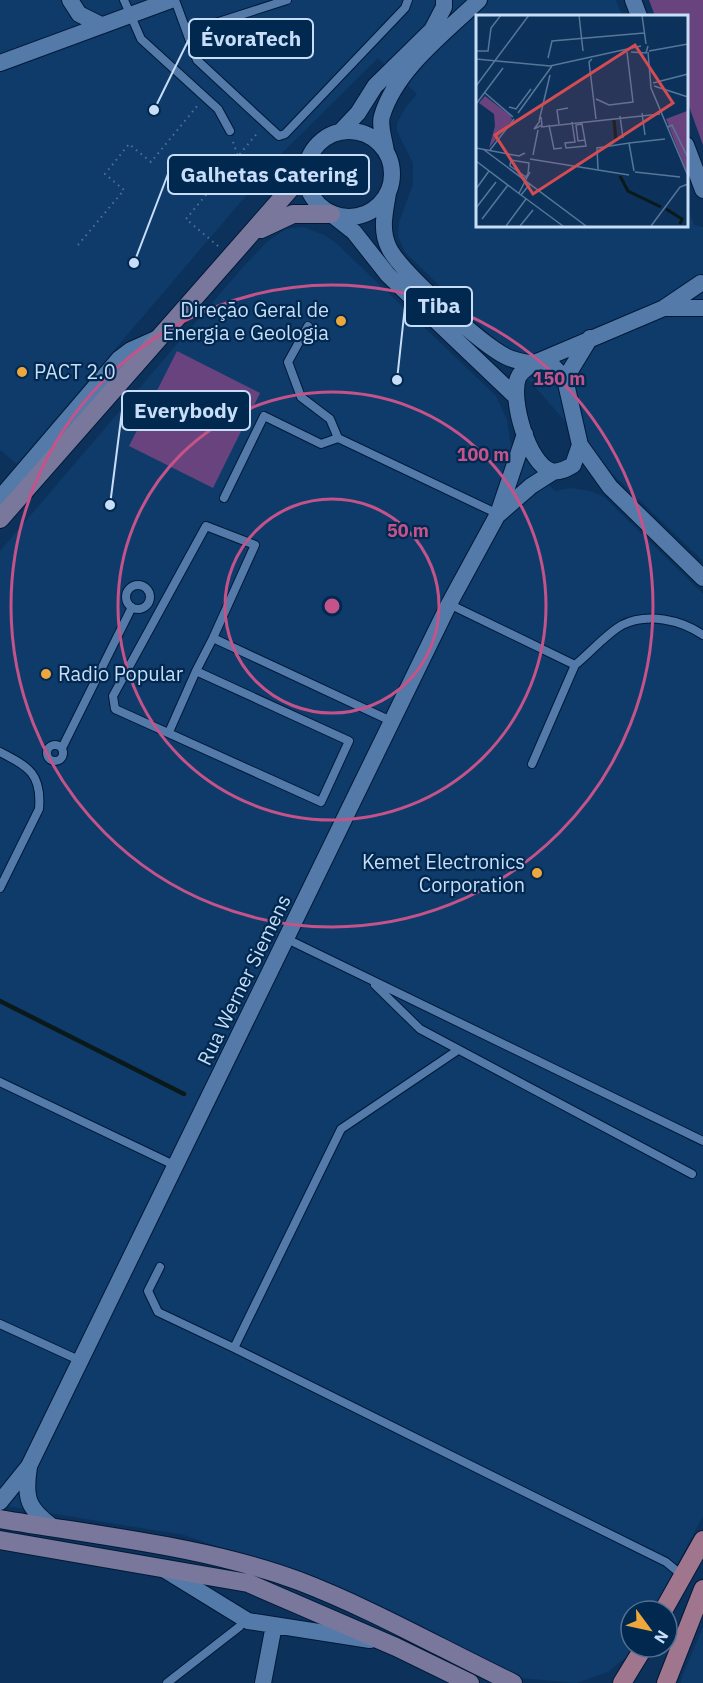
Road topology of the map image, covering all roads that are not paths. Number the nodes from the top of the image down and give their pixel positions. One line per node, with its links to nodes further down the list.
1 (70, 0): 10 (street)
2 (173, 0): 8 (street); 11 (lane)
3 (287, 0): 11 (lane)
4 (408, 0): 11 (lane)
5 (444, 0): 14 (street)
6 (479, 0): 16 (street)
7 (633, 0): 9 (street)
8 (127, 8): 10 (street); 13 (lane)
9 (639, 15)
10 (101, 26): 12 (street)
11 (185, 27)
12 (0, 63)
13 (230, 131)
14 (340, 132): 16 (street); 17 (street)
15 (688, 148): 18 (street)
16 (387, 153): 19 (street)
17 (307, 165): 20 (street); 21 (street)
18 (703, 190)
19 (388, 192): 20 (street); 28 (street)
20 (331, 214): 21 (street); 30 (street)
21 (247, 238): 26 (street)
22 (702, 285): 23 (street)
23 (664, 308): 24 (street); 27 (street)
24 (703, 308)
25 (308, 326): 32 (lane)
26 (160, 336): 37 (street); 40 (street)
27 (590, 338): 28 (street); 29 (street)
28 (536, 362): 29 (street); 30 (street)
29 (565, 379): 33 (street)
30 (515, 396): 31 (street)
31 (525, 434): 35 (street); 39 (street, Rua Werner Siemens)
32 (338, 438): 38 (lane); 39 (lane)
33 (580, 445): 34 (street); 36 (street)
34 (573, 465): 35 (street, Rua Werner Siemens); 36 (street)
35 (554, 472): 39 (street, Rua Werner Siemens)
36 (610, 487): 41 (street)
37 (0, 498)
38 (224, 498)
39 (498, 514): 42 (street, Rua Werner Siemens)
40 (0, 519)
41 (703, 578)
42 (449, 604): 46 (lane); 48 (street, Rua Werner Siemens)
43 (132, 607): 50 (lane)
44 (703, 635): 46 (lane)
45 (213, 638): 47 (lane); 48 (lane); 49 (lane)
46 (575, 665): 52 (lane)
47 (196, 671): 49 (lane); 49 (lane)
48 (391, 721): 54 (street, Rua Werner Siemens)
49 (169, 732)
50 (62, 748)
51 (0, 752): 53 (lane)
52 (532, 764)
53 (0, 888)
54 (287, 939): 55 (lane); 59 (street, Rua Werner Siemens)
55 (370, 979): 56 (lane); 58 (lane)
56 (458, 1050): 60 (lane); 63 (lane)
57 (0, 1082): 59 (lane)
58 (703, 1141)
59 (177, 1166): 64 (street, Rua Werner Siemens)
60 (692, 1174)
61 (160, 1267): 63 (lane)
62 (0, 1324): 64 (lane)
63 (234, 1348): 72 (lane)
64 (81, 1362): 65 (street, Rua Werner Siemens)
65 (29, 1466): 66 (street); 68 (street)
66 (0, 1502)
67 (0, 1519): 68 (street)
68 (54, 1528): 83 (street)
69 (0, 1540): 71 (street)
70 (703, 1540): 72 (main road)
71 (147, 1564): 76 (street); 78 (street)
72 (682, 1576): 74 (main road); 75 (main road)
73 (703, 1589): 75 (main road)
74 (670, 1599)
75 (693, 1612): 85 (main road)
76 (246, 1619): 77 (street); 80 (lane)
77 (274, 1625): 78 (street); 81 (street)
78 (396, 1647): 82 (street)
79 (637, 1659): 84 (main road)
80 (167, 1683)
81 (263, 1683)
82 (470, 1683)
83 (513, 1683)
84 (622, 1683)
85 (666, 1683)

